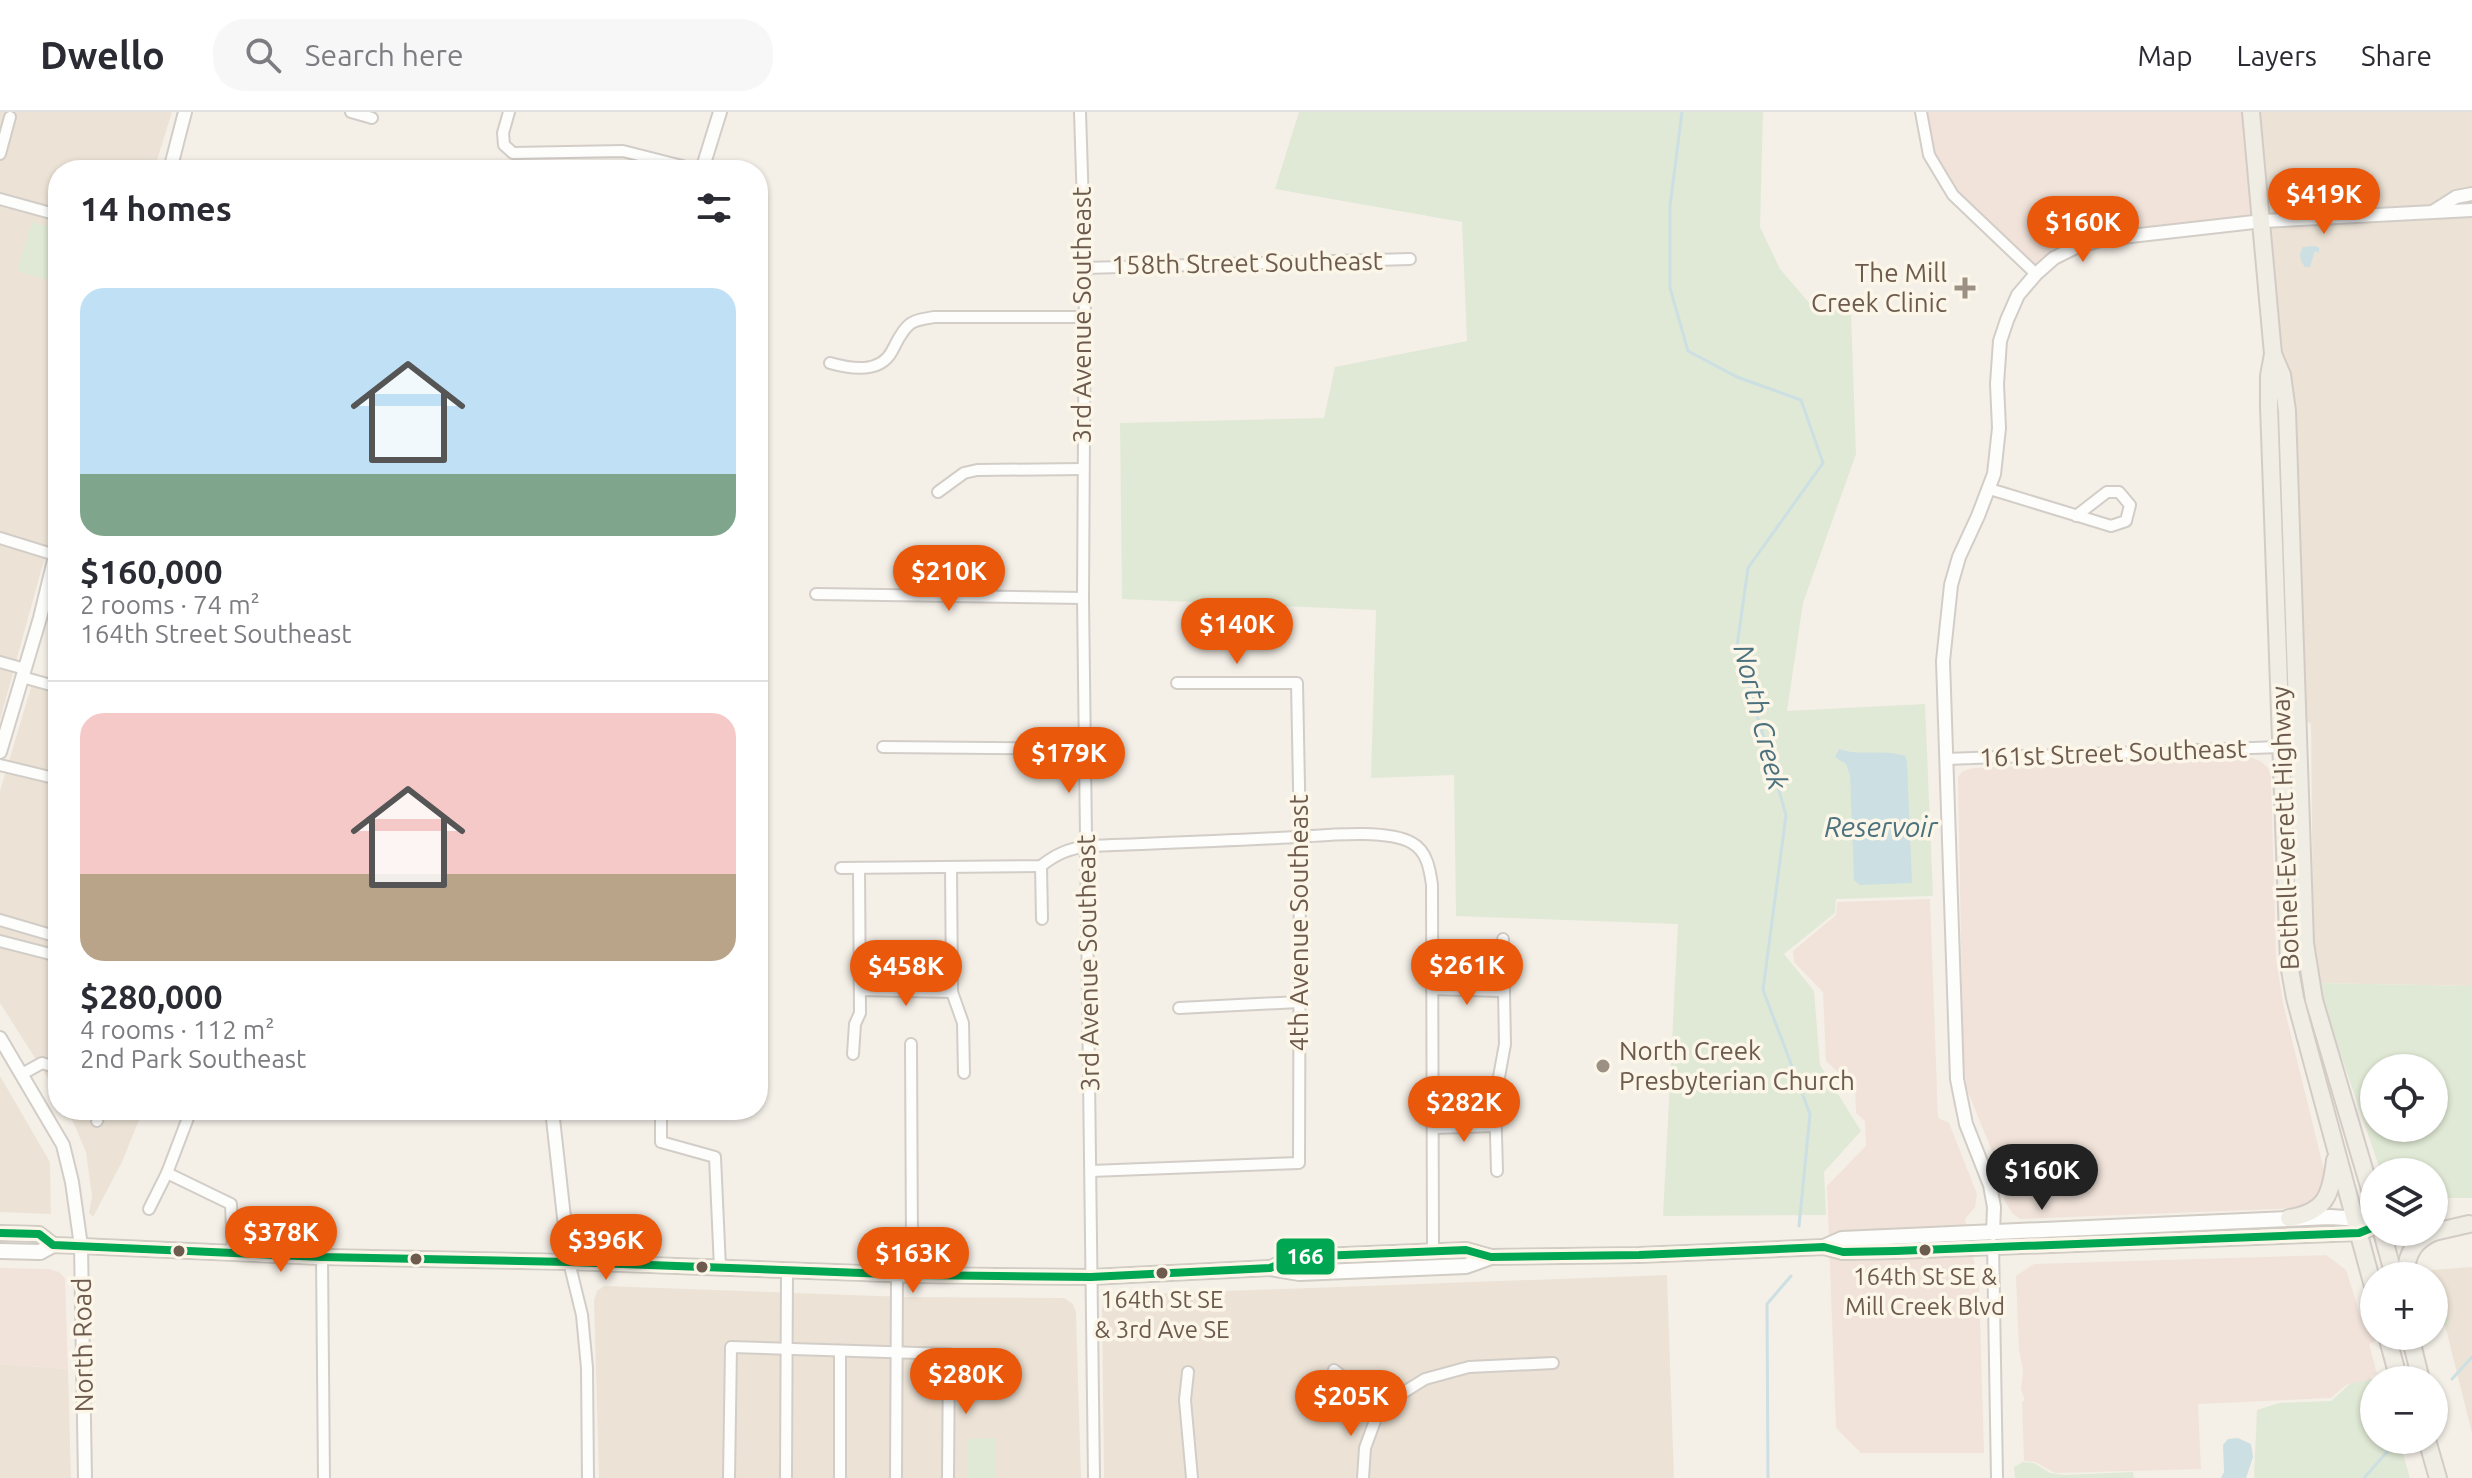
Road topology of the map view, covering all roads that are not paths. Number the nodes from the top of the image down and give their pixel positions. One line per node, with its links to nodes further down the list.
1 (185, 112): 11 (street)
2 (351, 112): 9 (street)
3 (509, 112): 12 (street)
4 (720, 112): 13 (street)
5 (1080, 112): 21 (street, 3rd Avenue Southeast)
6 (1921, 112): 22 (street)
7 (2251, 112): 19 (main road, Bothell-Everett Highway)
8 (10, 117): 10 (street)
9 (372, 118)
10 (0, 154)
11 (173, 160)
12 (659, 160)
13 (703, 160)
14 (2472, 194): 17 (street)
15 (0, 199): 18 (street)
16 (2472, 210): 17 (street)
17 (2434, 211): 19 (street)
18 (48, 212)
19 (2263, 221): 22 (street); 24 (main road, Bothell-Everett Highway)
20 (1410, 259): 21 (street, 158th Street Southeast)
21 (1085, 268): 23 (street, 3rd Avenue Southeast)
22 (2036, 274): 27 (street)
23 (1084, 317): 25 (street); 26 (street, 3rd Avenue Southeast)
24 (2273, 354): 35 (main road, Bothell-Everett Highway); 40 (main road, Bothell-Everett Highway)
25 (830, 363)
26 (1083, 469): 28 (street); 34 (street, 3rd Avenue Southeast)
27 (1989, 489): 29 (street); 45 (street)
28 (938, 492)
29 (2076, 516): 29 (street)
30 (0, 538): 31 (street)
31 (48, 548)
32 (48, 581): 37 (street)
33 (816, 594): 34 (street)
34 (1083, 598): 43 (street, 3rd Avenue Southeast)
35 (2279, 660): 40 (main road); 42 (main road, Bothell-Everett Highway)
36 (0, 662): 37 (street)
37 (24, 673): 38 (street); 44 (street)
38 (48, 683)
39 (1177, 683): 48 (street, 4th Avenue Southeast)
40 (2298, 742): 49 (main road, Bothell-Everett Highway)
41 (883, 747): 43 (street)
42 (2280, 747): 45 (street, 161st Street Southeast); 49 (main road); 80 (main road, Bothell-Everett Highway)
43 (1086, 749): 50 (street, 3rd Avenue Southeast)
44 (0, 752)
45 (1946, 759): 94 (street)
46 (0, 765): 47 (street)
47 (48, 777)
48 (1300, 837): 50 (street); 61 (street); 65 (street, 4th Avenue Southeast)
49 (2300, 845): 81 (main road, Bothell-Everett Highway)
50 (1087, 846): 51 (street); 82 (street, 3rd Avenue Southeast)
51 (1041, 866): 54 (street); 55 (street)
52 (841, 868): 53 (street)
53 (859, 868): 54 (street); 62 (street)
54 (951, 868): 64 (street)
55 (1042, 919)
56 (0, 920): 57 (street)
57 (48, 934)
58 (1503, 939): 63 (street)
59 (0, 941): 60 (street)
60 (48, 953)
61 (1432, 989): 63 (street); 79 (street)
62 (860, 990): 64 (street); 69 (street)
63 (1502, 991): 78 (street)
64 (952, 992): 71 (street)
65 (1299, 1002): 66 (street); 82 (street, 4th Avenue Southeast)
66 (1179, 1008)
67 (0, 1038): 72 (street, North Road)
68 (911, 1044): 109 (street)
69 (853, 1054)
70 (48, 1065): 72 (street)
71 (964, 1073)
72 (22, 1074): 73 (street, North Road)
73 (48, 1119)
74 (49, 1120): 96 (street, North Road)
75 (187, 1120): 84 (street)
76 (553, 1120): 104 (street)
77 (661, 1120): 105 (street)
78 (1495, 1126): 79 (street); 83 (street)
79 (1433, 1128): 100 (street)
80 (2337, 1151): 86 (main road, Bothell-Everett Highway); 87 (main road)
81 (2361, 1158)
82 (1091, 1171): 110 (street, 3rd Avenue Southeast)
83 (1497, 1171)
84 (167, 1173): 85 (street); 101 (street)
85 (149, 1209)
86 (2354, 1217): 87 (main road); 88 (main road, Bothell-Everett Highway)
87 (2289, 1218): 94 (main road)
88 (2360, 1221)
89 (2471, 1224): 90 (main road); 92 (main road)
90 (2448, 1225)
91 (2360, 1229): 98 (main road)
92 (2448, 1229)
93 (0, 1233): 95 (main road)
94 (1993, 1233): 97 (main road); 98 (street)
95 (53, 1245): 96 (main road); 99 (main road)
96 (81, 1246): 101 (main road); 119 (street, North Road)
97 (1824, 1247): 98 (main road); 103 (main road)
98 (1993, 1249): 130 (street)
99 (0, 1251)
100 (1433, 1251): 103 (main road); 106 (main road)
101 (233, 1253): 102 (main road)
102 (322, 1257): 104 (main road); 120 (street)
103 (1491, 1257): 106 (main road)
104 (569, 1262): 105 (main road); 121 (street)
105 (720, 1268): 107 (main road)
106 (1270, 1268): 110 (main road)
107 (787, 1270): 108 (main road); 111 (street)
108 (897, 1274): 109 (main road); 113 (street)
109 (915, 1275): 110 (main road)
110 (1091, 1277): 127 (street, 3rd Avenue Southeast)
111 (785, 1348): 112 (street); 122 (street); 123 (street)
112 (840, 1351): 113 (street); 124 (street)
113 (895, 1352): 125 (street); 126 (street)
114 (1553, 1363): 117 (street)
115 (1334, 1370): 117 (street)
116 (1188, 1372): 128 (street)
117 (1380, 1407): 129 (street)
118 (2431, 1454): 131 (main road)
119 (85, 1478)
120 (324, 1478)
121 (588, 1478)
122 (729, 1478)
123 (786, 1478)
124 (840, 1478)
125 (896, 1478)
126 (948, 1478)
127 (1094, 1478)
128 (1192, 1478)
129 (1363, 1478)
130 (1997, 1478)
131 (2438, 1478)

